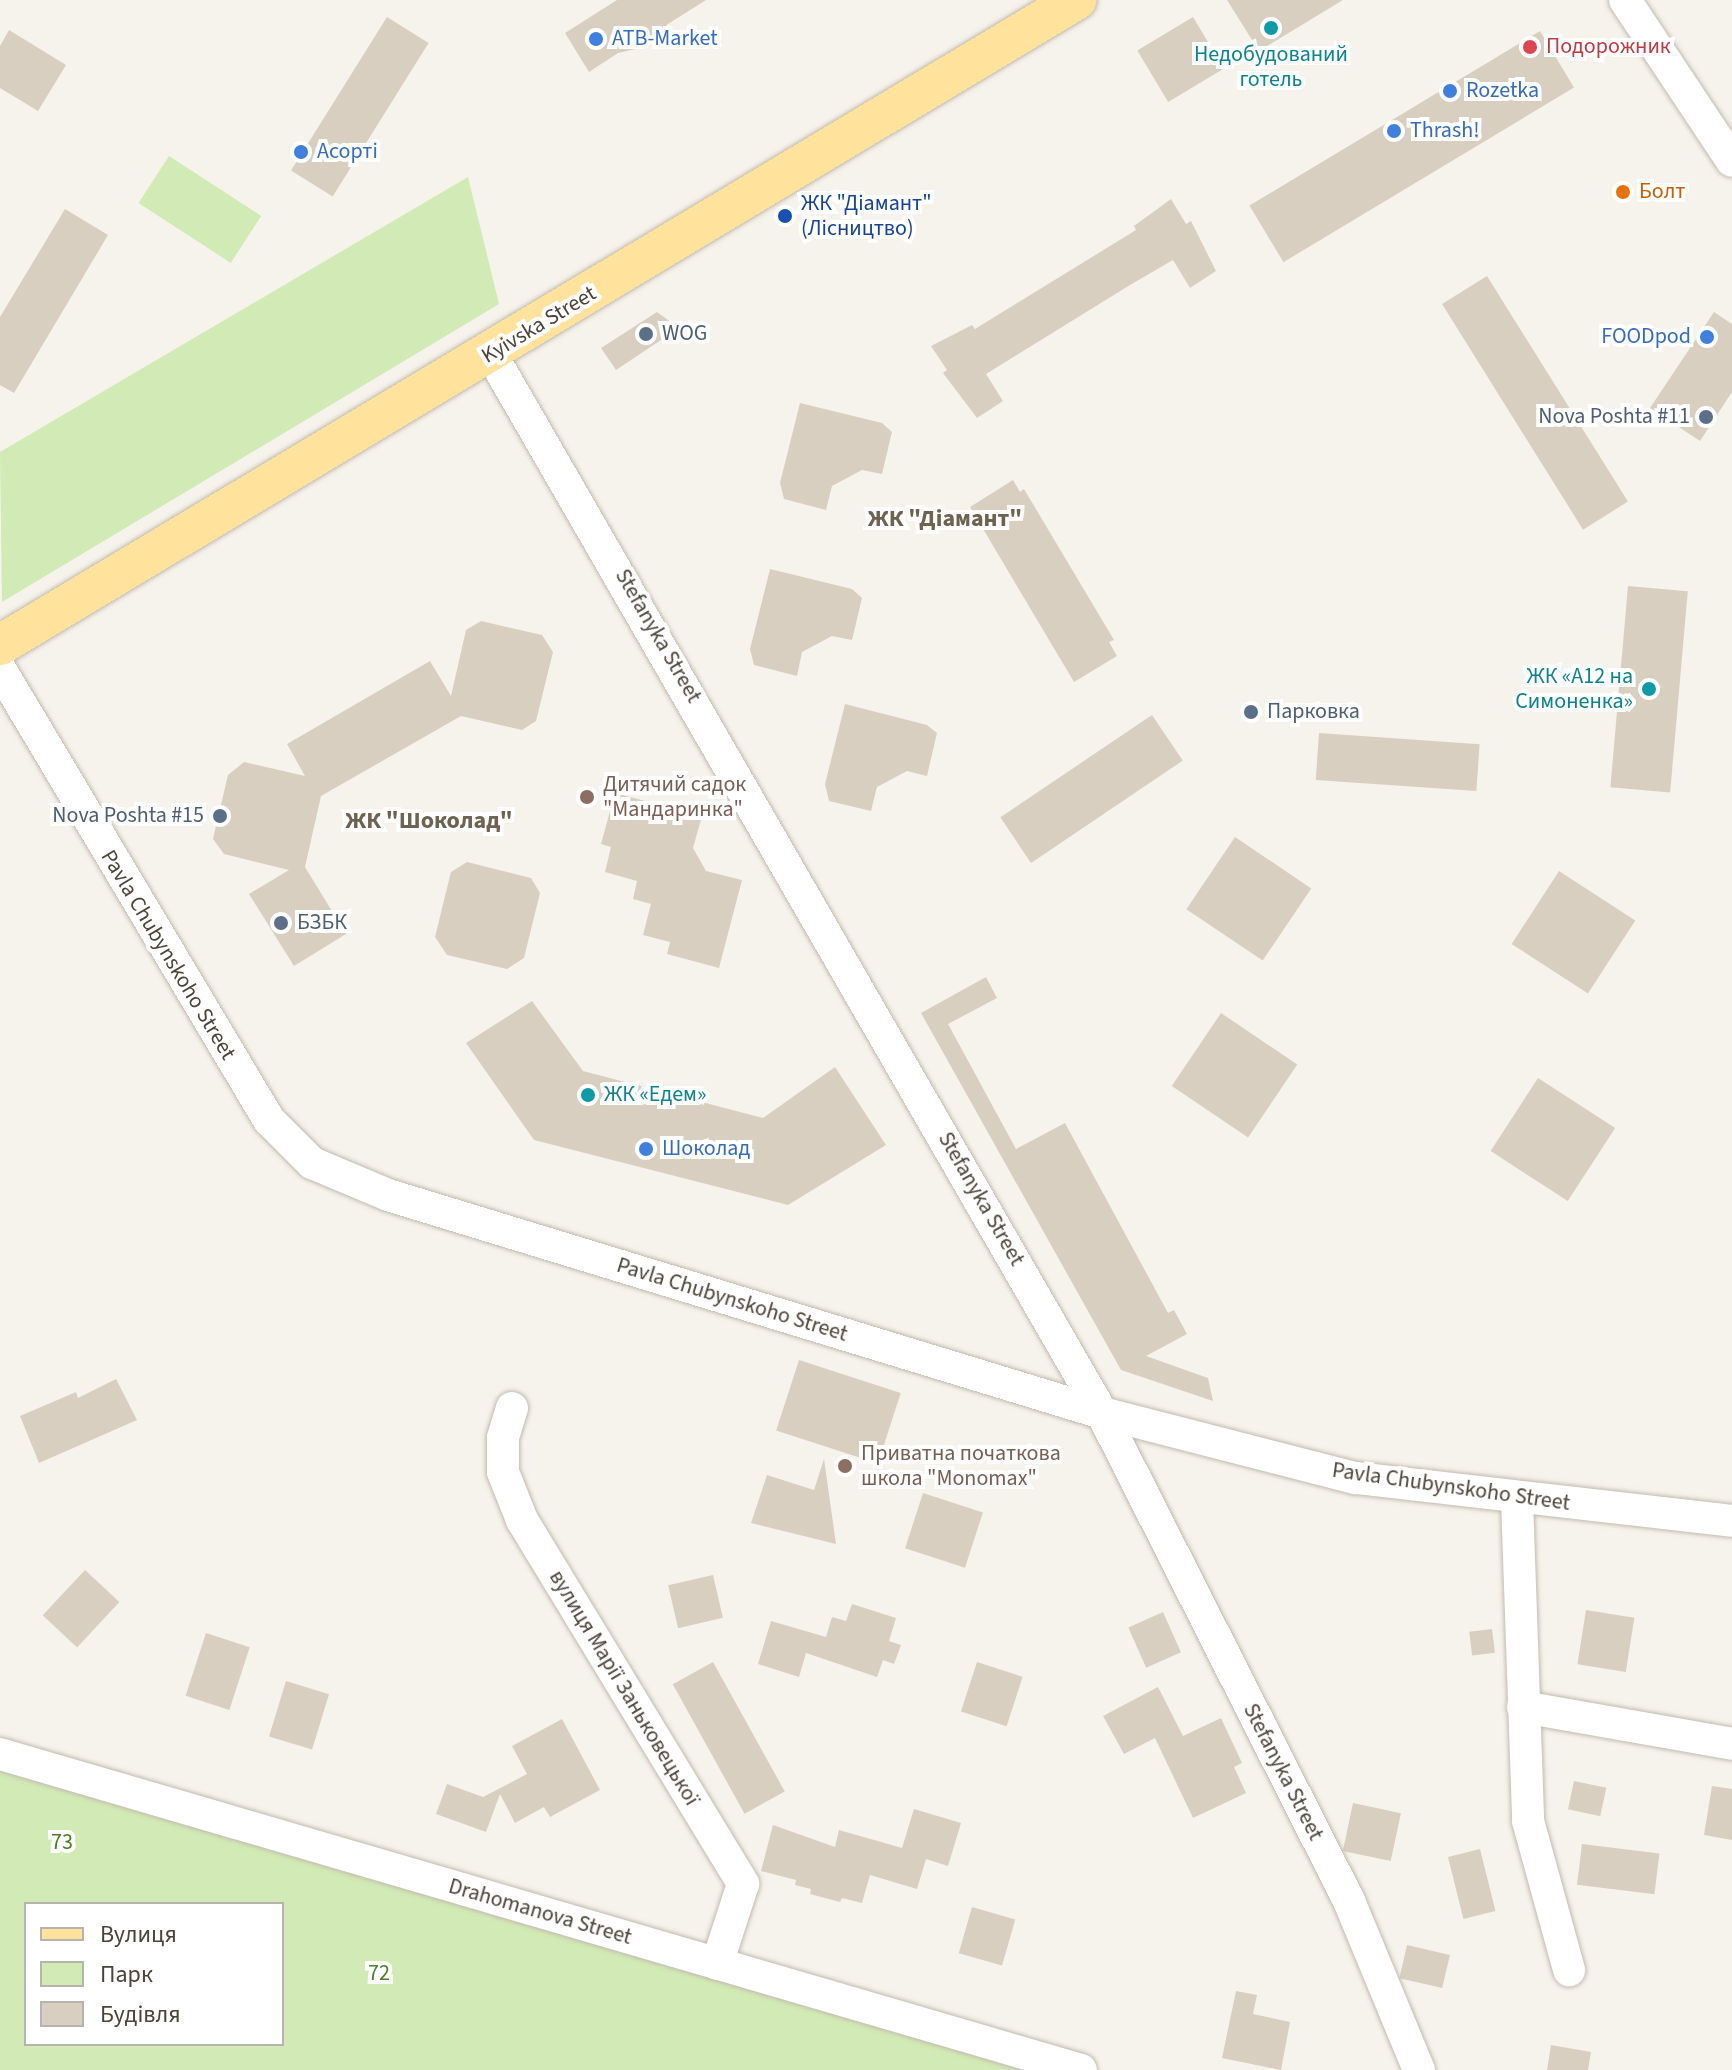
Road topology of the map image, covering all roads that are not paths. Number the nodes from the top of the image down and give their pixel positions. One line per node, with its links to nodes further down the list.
1 (1076, 0): 4 (main road, Kyivska Street)
2 (1625, 0): 3 (street)
3 (1732, 161)
4 (491, 354): 5 (main road, Kyivska Street); 8 (street, Stefanyka Street)
5 (0, 645)
6 (0, 669): 8 (street, Pavla Chubynskoho Street)
7 (512, 1408): 14 (street, вулиця Марії Заньковецької)
8 (1102, 1413): 9 (street, Pavla Chubynskoho Street); 17 (street, Stefanyka Street)
9 (1517, 1500): 10 (street, Pavla Chubynskoho Street); 11 (street)
10 (1732, 1521)
11 (1523, 1707): 12 (street); 15 (street)
12 (1732, 1744)
13 (0, 1754): 14 (street, Drahomanova Street)
14 (717, 1964): 16 (street, Drahomanova Street)
15 (1569, 1970)
16 (1081, 2070)
17 (1419, 2070)

